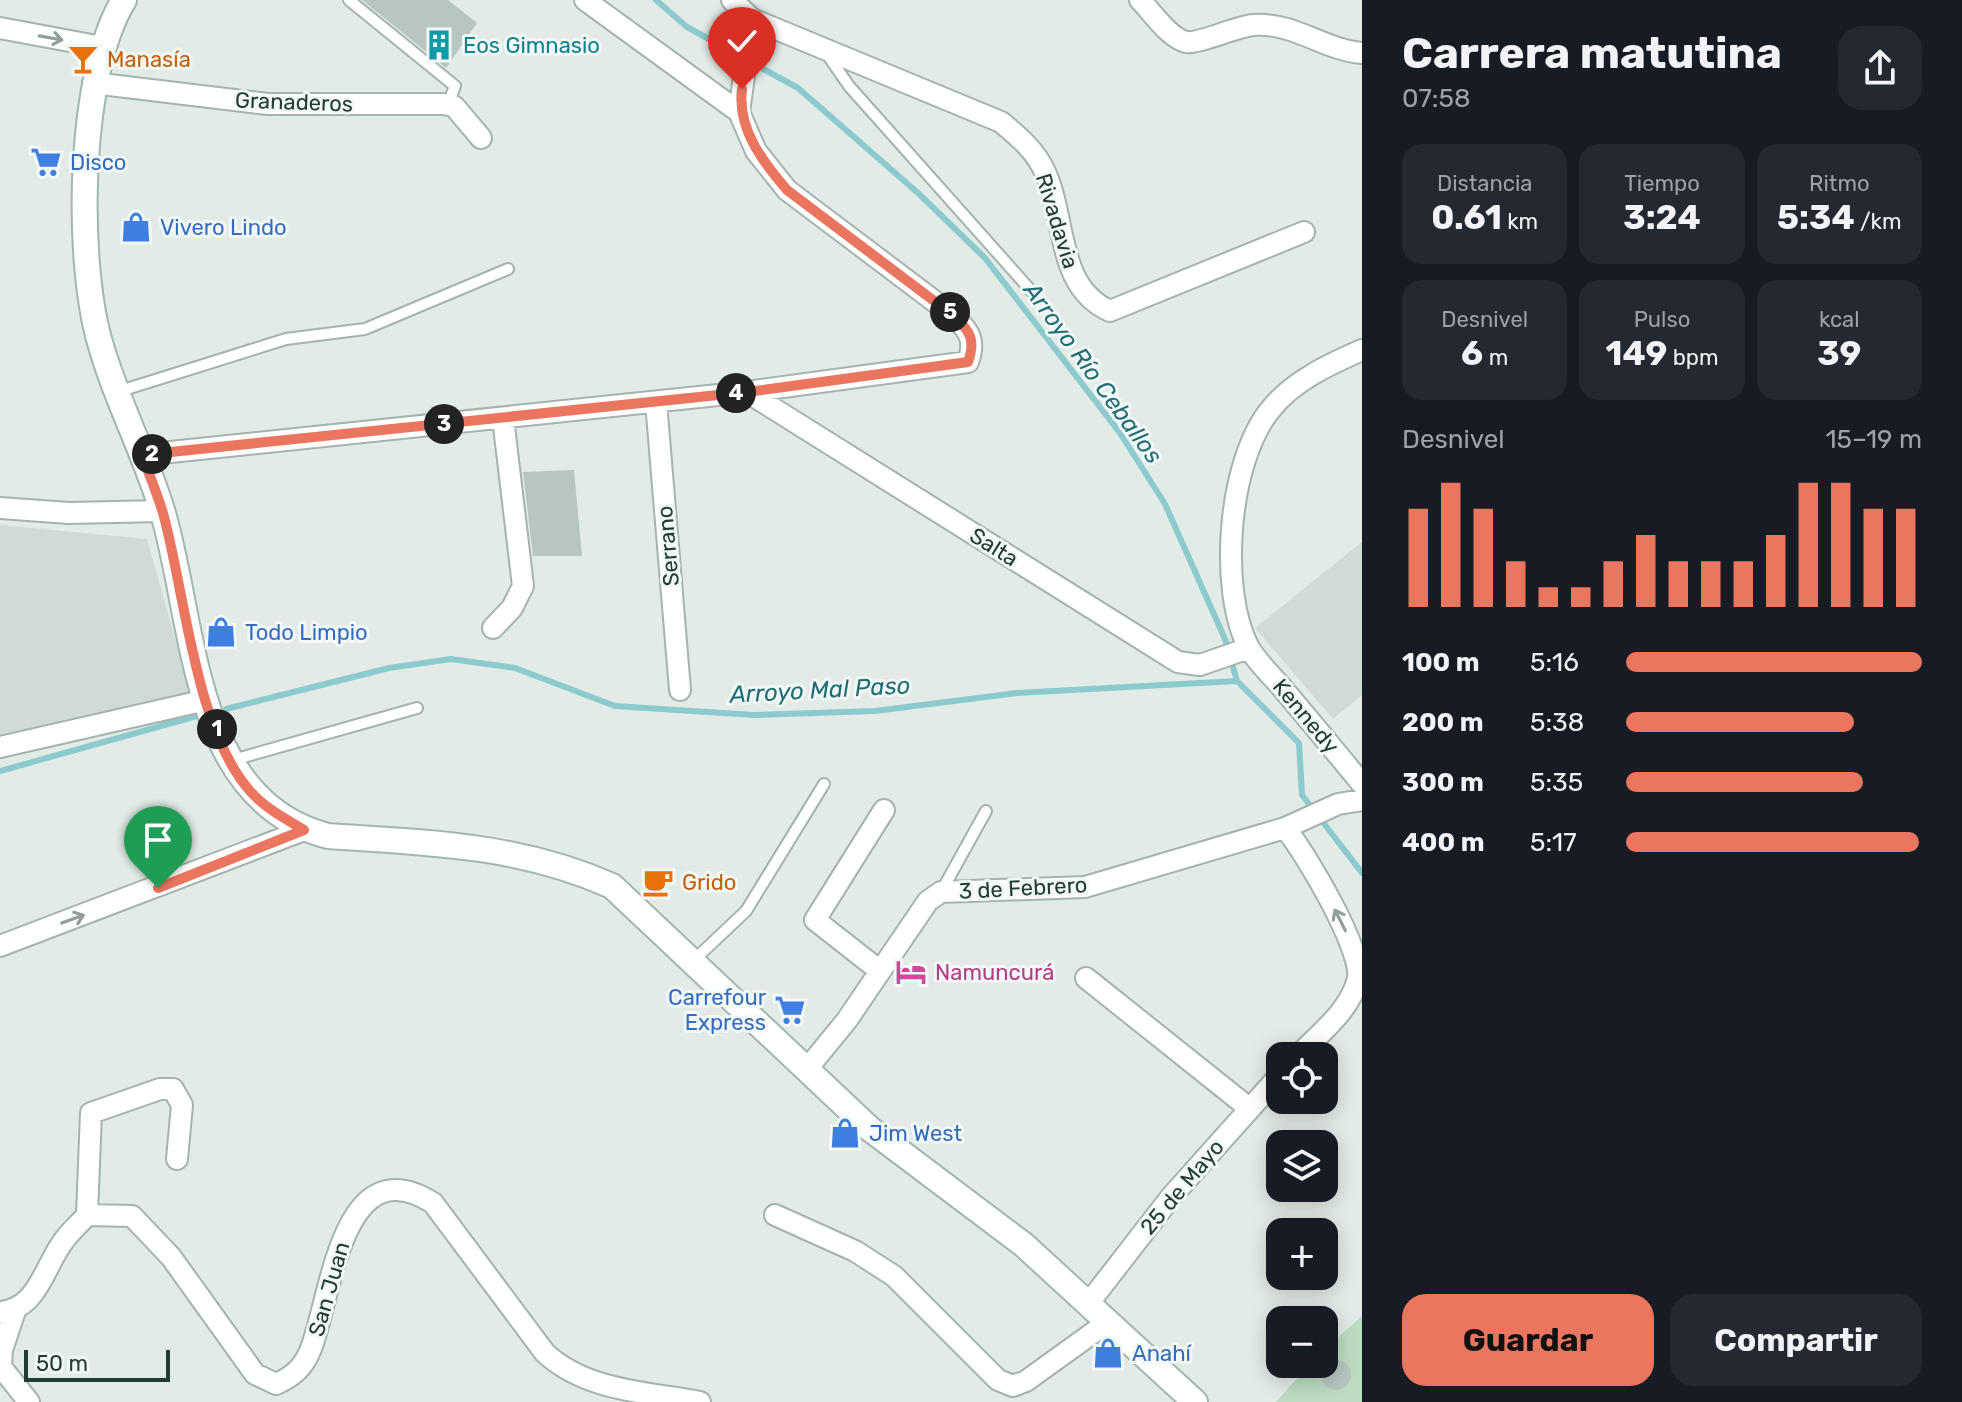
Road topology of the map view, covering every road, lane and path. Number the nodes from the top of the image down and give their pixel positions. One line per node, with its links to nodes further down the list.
1 (124, 0): 8 (main road)
2 (349, 0): 12 (lane)
3 (585, 0): 13 (street)
4 (732, 0): 6 (street, Rivadavia)
5 (1140, 0): 10 (street)
6 (752, 19): 9 (street, Rivadavia); 13 (street)
7 (0, 28): 8 (street, one-way to 8)
8 (102, 47): 11 (main road)
9 (826, 52): 15 (street, Rivadavia); 17 (lane)
10 (1362, 53)
11 (93, 83): 12 (street, Granaderos); 20 (main road)
12 (443, 104): 14 (street)
13 (739, 112): 19 (street)
14 (481, 138)
15 (1304, 232)
16 (508, 269): 20 (lane)
17 (1034, 294)
18 (1362, 350): 27 (street)
19 (747, 392): 21 (street); 27 (street, Salta)
20 (115, 393): 23 (main road)
21 (656, 402): 22 (street); 28 (street, Serrano)
22 (503, 418): 23 (street); 26 (street)
23 (142, 455): 25 (main road)
24 (0, 508): 25 (street)
25 (162, 511): 29 (main road)
26 (493, 628)
27 (1241, 651): 34 (street, Kennedy)
28 (680, 690)
29 (206, 700): 31 (street); 32 (main road)
30 (417, 708): 32 (lane)
31 (0, 747)
32 (231, 761): 39 (main road)
33 (824, 784): 42 (lane)
34 (1362, 784)
35 (1362, 800): 38 (street, 3 de Febrero)
36 (884, 810): 43 (street)
37 (986, 811): 40 (lane)
38 (1291, 825): 40 (street, 3 de Febrero); 45 (street, one-way to 38)
39 (304, 830): 41 (street, one-way to 39); 42 (main road)
40 (941, 892): 43 (street, 3 de Febrero)
41 (0, 946)
42 (694, 960): 46 (main road)
43 (880, 971): 46 (street, 3 de Febrero)
44 (1086, 978): 48 (street)
45 (1311, 1042)
46 (807, 1069): 52 (main road)
47 (1266, 1090): 48 (street, 25 de Mayo)
48 (1249, 1108): 52 (street, 25 de Mayo)
49 (177, 1159): 50 (street)
50 (87, 1215): 53 (street); 56 (street, San Juan)
51 (775, 1215): 54 (street)
52 (1088, 1304): 54 (main road)
53 (8, 1312): 55 (street)
54 (1108, 1322): 57 (main road)
55 (1, 1366): 58 (street)
56 (275, 1393): 59 (street, San Juan)
57 (1182, 1398)
58 (29, 1402)
59 (700, 1402)

